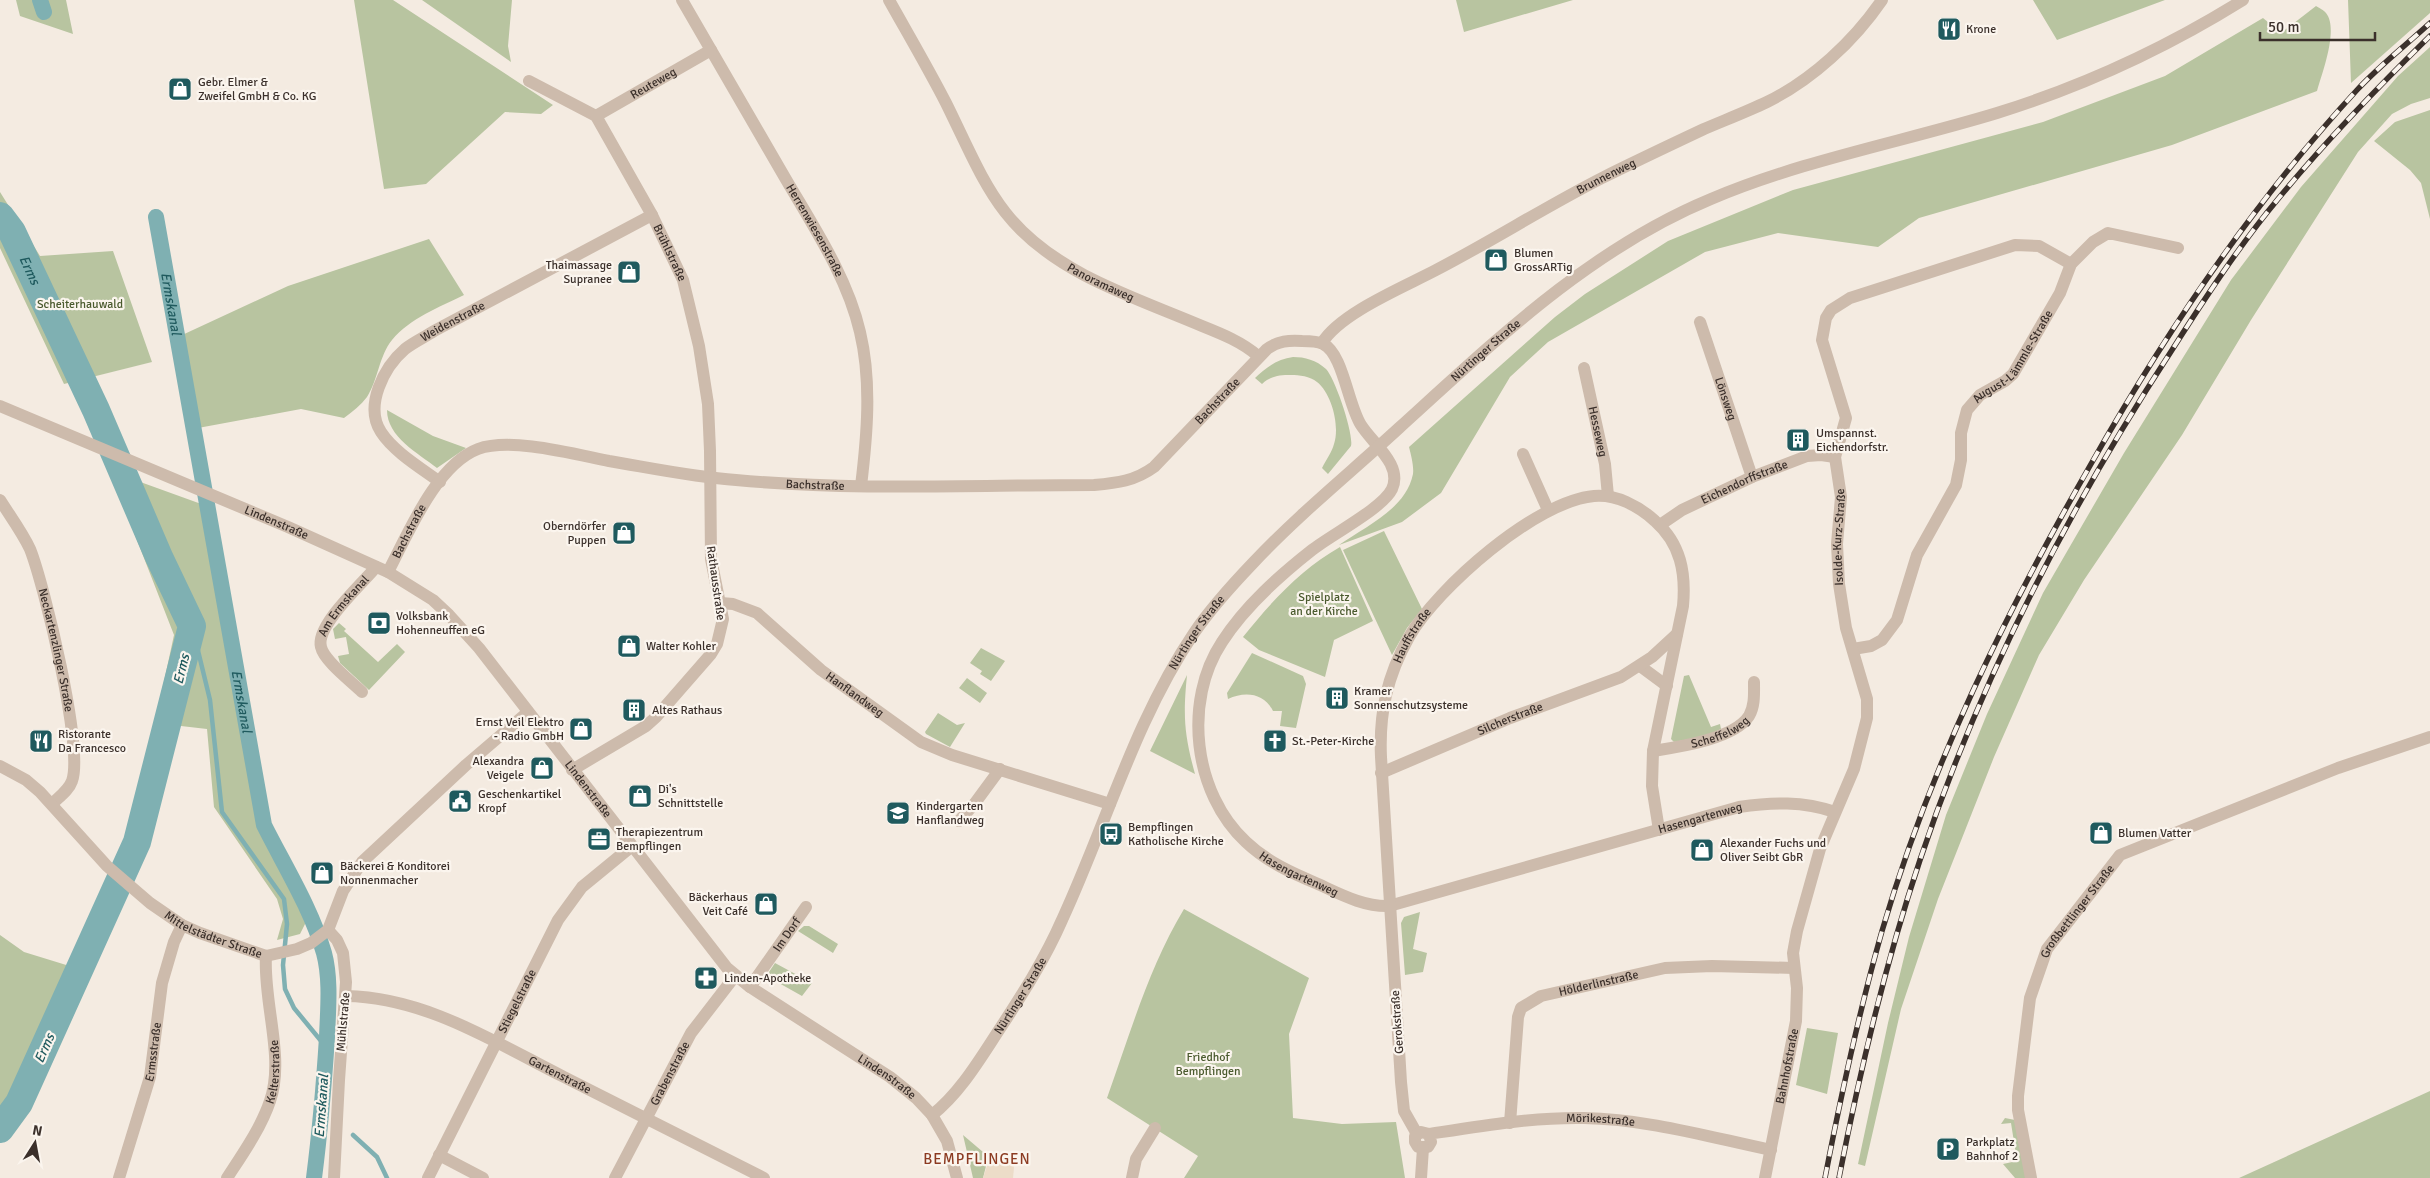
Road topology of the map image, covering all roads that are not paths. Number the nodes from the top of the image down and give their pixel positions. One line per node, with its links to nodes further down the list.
1 (682, 0): 5 (street, Herrenwiesenstraße)
2 (890, 0): 13 (street, Panoramaweg)
3 (1882, 0): 12 (street, Brunnenweg)
4 (2243, 0): 16 (street, Nürtinger Straße)
5 (711, 50): 7 (street, Reuteweg); 22 (street, Herrenwiesenstraße)
6 (529, 82): 7 (street)
7 (596, 116): 8 (street, Brühlstraße)
8 (652, 215): 20 (street, Brühlstraße); 21 (street, Weidenstraße)
9 (2178, 248): 10 (street, August-Lämmle-Straße)
10 (2071, 264): 18 (street, Isolde-Kurz-Straße); 31 (street, August-Lämmle-Straße)
11 (1700, 322): 19 (street, Lönsweg)
12 (1322, 343): 13 (street); 16 (street)
13 (1258, 356): 22 (street, Bachstraße)
14 (1584, 368): 23 (street, Hesseweg)
15 (0, 406): 27 (street, Lindenstraße)
16 (1378, 448): 44 (street, Nürtinger Straße); 49 (street, Hasengartenweg)
17 (1523, 454): 25 (street)
18 (1836, 457): 19 (street, Eichendorffstraße); 31 (street, Isolde-Kurz-Straße)
19 (1752, 477): 26 (street, Eichendorffstraße)
20 (710, 478): 21 (street, Bachstraße); 22 (street, Bachstraße); 29 (street, Rathausstraße)
21 (440, 482): 28 (street, Bachstraße)
22 (861, 486)
23 (1608, 496): 25 (street, Hauffstraße); 26 (street, Hauffstraße)
24 (0, 500): 43 (street, Neckartenzlinger Straße)
25 (1548, 510): 42 (street, Hauffstraße)
26 (1660, 525): 30 (street, Hauffstraße)
27 (376, 567): 28 (street, Lindenstraße); 35 (street, Am Ermskanal)
28 (388, 572): 36 (street, Lindenstraße)
29 (721, 604): 40 (street, Hanflandweg); 41 (street, Rathausstraße)
30 (1676, 634): 32 (street, Silcherstraße); 34 (street, Hauffstraße)
31 (1853, 649): 45 (street, Isolde-Kurz-Straße)
32 (1640, 666): 34 (street); 42 (street, Silcherstraße)
33 (1754, 682): 38 (street, Scheffelweg)
34 (1667, 686): 38 (street, Hauffstraße)
35 (362, 692)
36 (528, 712): 41 (street, Lindenstraße); 52 (street)
37 (2430, 737): 78 (street, Großbettlinger Straße)
38 (1653, 751): 47 (street, Hauffstraße)
39 (0, 766): 43 (street, Mittelstädter Straße)
40 (1000, 769): 44 (street, Hanflandweg); 46 (street)
41 (572, 770): 48 (street, Lindenstraße)
42 (1382, 773): 49 (street, Hauffstraße)
43 (52, 804): 51 (street, Mittelstädter Straße)
44 (1110, 804): 60 (street, Nürtinger Straße)
45 (1835, 812): 47 (street, Hasengartenweg); 53 (street, Isolde-Kurz-Straße)
46 (959, 820)
47 (1659, 830): 49 (street, Hasengartenweg)
48 (632, 846): 56 (street, Lindenstraße); 59 (street, Stiegelstraße)
49 (1389, 906): 64 (street, Gerokstraße)
50 (806, 907): 57 (street, Im Dorf)
51 (182, 925): 54 (street, Mittelstädter Straße); 67 (street, Ermsstraße)
52 (328, 930): 54 (street, Mittelstädter Straße); 58 (street, Mühlstraße)
53 (1793, 953): 55 (street, Bahnhofstraße)
54 (271, 956): 68 (street, Kelterstraße)
55 (1794, 968): 62 (street, Hölderlinstraße); 65 (street, Bahnhofstraße)
56 (735, 976): 57 (street, Lindenstraße); 61 (street, Grabenstraße)
57 (750, 987): 60 (street, Lindenstraße)
58 (346, 996): 59 (street, Gartenstraße); 69 (street, Mühlstraße)
59 (496, 1042): 61 (street, Gartenstraße); 66 (street, Stiegelstraße)
60 (932, 1115): 74 (street, Lindenstraße)
61 (646, 1119): 72 (street, Grabenstraße); 73 (street, Gartenstraße)
62 (1510, 1123): 64 (street, Mörikestraße); 65 (street, Mörikestraße)
63 (1155, 1128): 75 (street)
64 (1423, 1134): 76 (street, Gerokstraße)
65 (1770, 1150): 77 (street, Bahnhofstraße)
66 (439, 1155): 70 (street, Stiegelstraße); 71 (street)
67 (119, 1178)
68 (227, 1178)
69 (334, 1178)
70 (428, 1178)
71 (482, 1178)
72 (615, 1178)
73 (764, 1178)
74 (957, 1178)
75 (1132, 1178)
76 (1421, 1178)
77 (1765, 1178)
78 (2031, 1178)

